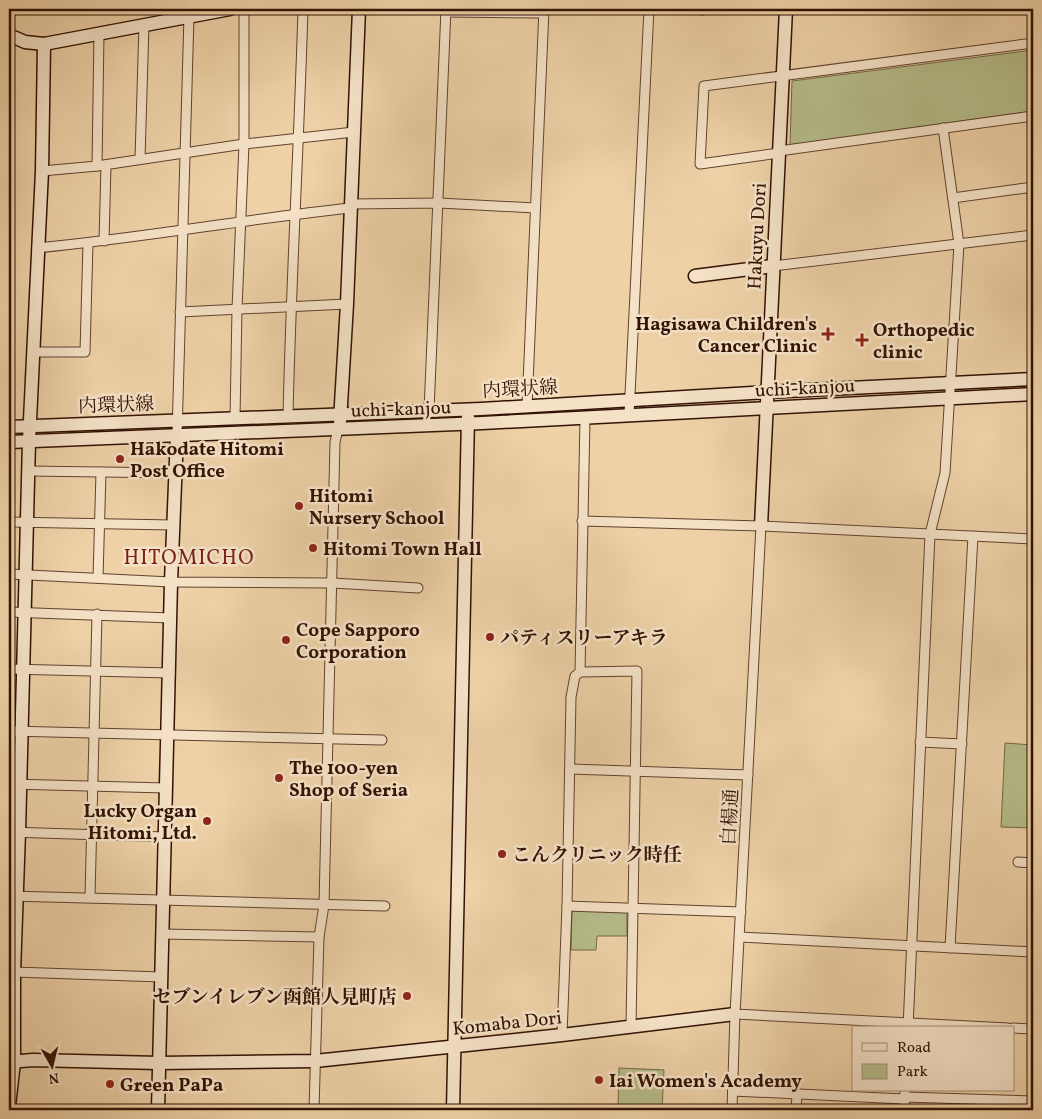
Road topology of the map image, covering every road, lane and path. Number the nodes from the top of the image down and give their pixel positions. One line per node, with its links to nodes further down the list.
1 (230, 9): 10 (street)
2 (244, 9): 21 (street)
3 (302, 9): 20 (street)
4 (359, 9): 19 (street)
5 (649, 9): 52 (street)
6 (786, 9): 16 (street, Hakuyu Dori)
7 (446, 10): 8 (street); 29 (street)
8 (544, 11): 31 (street)
9 (172, 14): 10 (street); 11 (street)
10 (189, 16): 23 (street)
11 (144, 24): 12 (street); 24 (street)
12 (99, 33): 15 (street); 25 (street)
13 (9, 36): 15 (street)
14 (1033, 43): 16 (street)
15 (44, 44): 26 (street)
16 (782, 75): 22 (street, Hakuyu Dori); 22 (street)
17 (1033, 116): 18 (street)
18 (943, 128): 22 (street); 28 (street)
19 (354, 132): 20 (street); 30 (street)
20 (299, 138): 21 (street); 32 (street)
21 (244, 144): 23 (street); 33 (street)
22 (779, 152): 40 (street, Hakuyu Dori)
23 (184, 153): 24 (street); 34 (street)
24 (140, 159): 25 (street)
25 (102, 165): 26 (street); 36 (street)
26 (42, 171): 39 (street)
27 (1033, 187): 28 (street)
28 (952, 198): 38 (street)
29 (439, 203): 30 (street); 31 (street); 56 (street)
30 (350, 206): 32 (street); 42 (street)
31 (535, 208): 53 (street)
32 (294, 214): 33 (street); 43 (street)
33 (240, 221): 34 (street); 44 (street)
34 (183, 229): 36 (street); 45 (street)
35 (1033, 235): 38 (street)
36 (104, 241): 37 (street)
37 (88, 243): 39 (street); 46 (street)
38 (959, 244): 40 (street); 48 (street)
39 (37, 248): 46 (street)
40 (773, 266): 41 (street); 49 (street, Hakuyu Dori)
41 (695, 276)
42 (347, 304): 43 (street); 57 (street)
43 (290, 306): 44 (street); 59 (street)
44 (237, 309): 45 (street); 60 (street)
45 (180, 312): 62 (street)
46 (34, 352): 64 (street)
47 (1033, 379): 48 (street, 内環状線)
48 (950, 384): 49 (street, 内環状線); 51 (street)
49 (767, 392): 52 (street, 内環状線); 54 (street, Hakuyu Dori)
50 (1033, 394): 51 (street, uchi-kanjou)
51 (950, 399): 54 (street, uchi-kanjou); 79 (street)
52 (630, 400): 53 (street, 内環状線); 58 (street)
53 (527, 406): 55 (street, 内環状線)
54 (767, 408): 58 (street, uchi-kanjou); 78 (street, Hakuyu Dori)
55 (468, 409): 56 (street, 内環状線); 63 (street)
56 (429, 411): 57 (street, 内環状線)
57 (341, 414): 59 (street, 内環状線); 66 (street)
58 (629, 415): 61 (street, uchi-kanjou)
59 (288, 416): 60 (street, 内環状線)
60 (235, 418): 62 (street, 内環状線)
61 (585, 418): 63 (street, uchi-kanjou); 73 (street)
62 (177, 420): 64 (street, 内環状線); 67 (street)
63 (468, 424): 66 (street, uchi-kanjou); 138 (street)
64 (29, 426): 65 (street, 内環状線); 68 (street)
65 (9, 427)
66 (338, 429): 67 (street, uchi-kanjou); 86 (street)
67 (177, 435): 68 (street, uchi-kanjou); 72 (street)
68 (29, 441): 69 (street, uchi-kanjou); 70 (street)
69 (9, 442)
70 (28, 471): 71 (street); 75 (street)
71 (101, 472): 72 (street); 76 (street)
72 (175, 473): 77 (street)
73 (582, 521): 78 (street); 95 (street)
74 (9, 522): 75 (street)
75 (27, 523): 76 (street); 83 (street)
76 (99, 524): 77 (street); 84 (street)
77 (173, 525): 85 (street)
78 (761, 526): 79 (street); 106 (street, 白楊通)
79 (930, 534): 80 (street); 102 (street)
80 (973, 536): 81 (street); 103 (street)
81 (1033, 539)
82 (9, 574): 83 (street)
83 (26, 575): 84 (street); 89 (street)
84 (98, 578): 85 (street)
85 (171, 582): 86 (street); 91 (street)
86 (333, 583): 87 (street); 100 (street)
87 (418, 588)
88 (9, 612): 89 (street)
89 (25, 612): 90 (street); 93 (street)
90 (97, 614): 91 (street); 94 (street)
91 (171, 618): 96 (street)
92 (9, 669): 93 (street)
93 (23, 670): 94 (street); 97 (street)
94 (96, 671): 96 (street); 98 (street)
95 (580, 672): 104 (street); 105 (street)
96 (170, 673): 99 (street)
97 (15, 731): 98 (street); 107 (street)
98 (94, 733): 99 (street); 108 (street)
99 (168, 735): 100 (street); 109 (street)
100 (328, 739): 101 (street); 118 (street)
101 (382, 740)
102 (920, 742): 103 (street); 126 (street)
103 (962, 744): 127 (street)
104 (570, 768): 105 (street); 120 (street)
105 (634, 770): 106 (street); 121 (street)
106 (748, 775): 122 (street, 白楊通)
107 (15, 785): 108 (street); 110 (street)
108 (93, 787): 109 (street); 111 (street)
109 (166, 788): 112 (street)
110 (14, 832): 111 (street); 115 (street)
111 (92, 836): 112 (street); 116 (street)
112 (165, 837): 117 (street)
113 (1018, 862): 114 (street)
114 (1033, 863)
115 (13, 896): 116 (street); 129 (street)
116 (90, 897): 117 (street)
117 (163, 899): 118 (street); 123 (street)
118 (324, 905): 119 (street); 124 (street)
119 (385, 906)
120 (567, 906): 121 (street); 137 (street)
121 (633, 908): 122 (street); 134 (street)
122 (742, 912): 125 (street, 白楊通)
123 (162, 934): 124 (street); 130 (street)
124 (319, 937): 139 (street)
125 (740, 937): 126 (street); 131 (street, 白楊通)
126 (912, 946): 127 (street); 132 (street)
127 (950, 948): 128 (street)
128 (1033, 952)
129 (14, 972): 130 (street); 140 (street)
130 (161, 977): 141 (street)
131 (735, 1014): 132 (street, Komaba Dori); 134 (street, Komaba Dori); 142 (street, 白楊通)
132 (908, 1025): 133 (street, Komaba Dori)
133 (941, 1026)
134 (631, 1027): 137 (street, Komaba Dori)
135 (1014, 1028): 136 (street)
136 (1033, 1029)
137 (562, 1035): 138 (street, Komaba Dori)
138 (454, 1047): 139 (street, Komaba Dori); 149 (street)
139 (315, 1061): 141 (street, Komaba Dori); 148 (street)
140 (11, 1062): 141 (street, Komaba Dori); 146 (street)
141 (158, 1062): 147 (street)
142 (733, 1091): 143 (street); 150 (street, 白楊通)
143 (797, 1095): 144 (street); 151 (street)
144 (904, 1095): 145 (street); 152 (street)
145 (1033, 1101)
146 (9, 1106)
147 (158, 1110)
148 (314, 1110)
149 (453, 1110)
150 (732, 1110)
151 (796, 1110)
152 (904, 1110)

